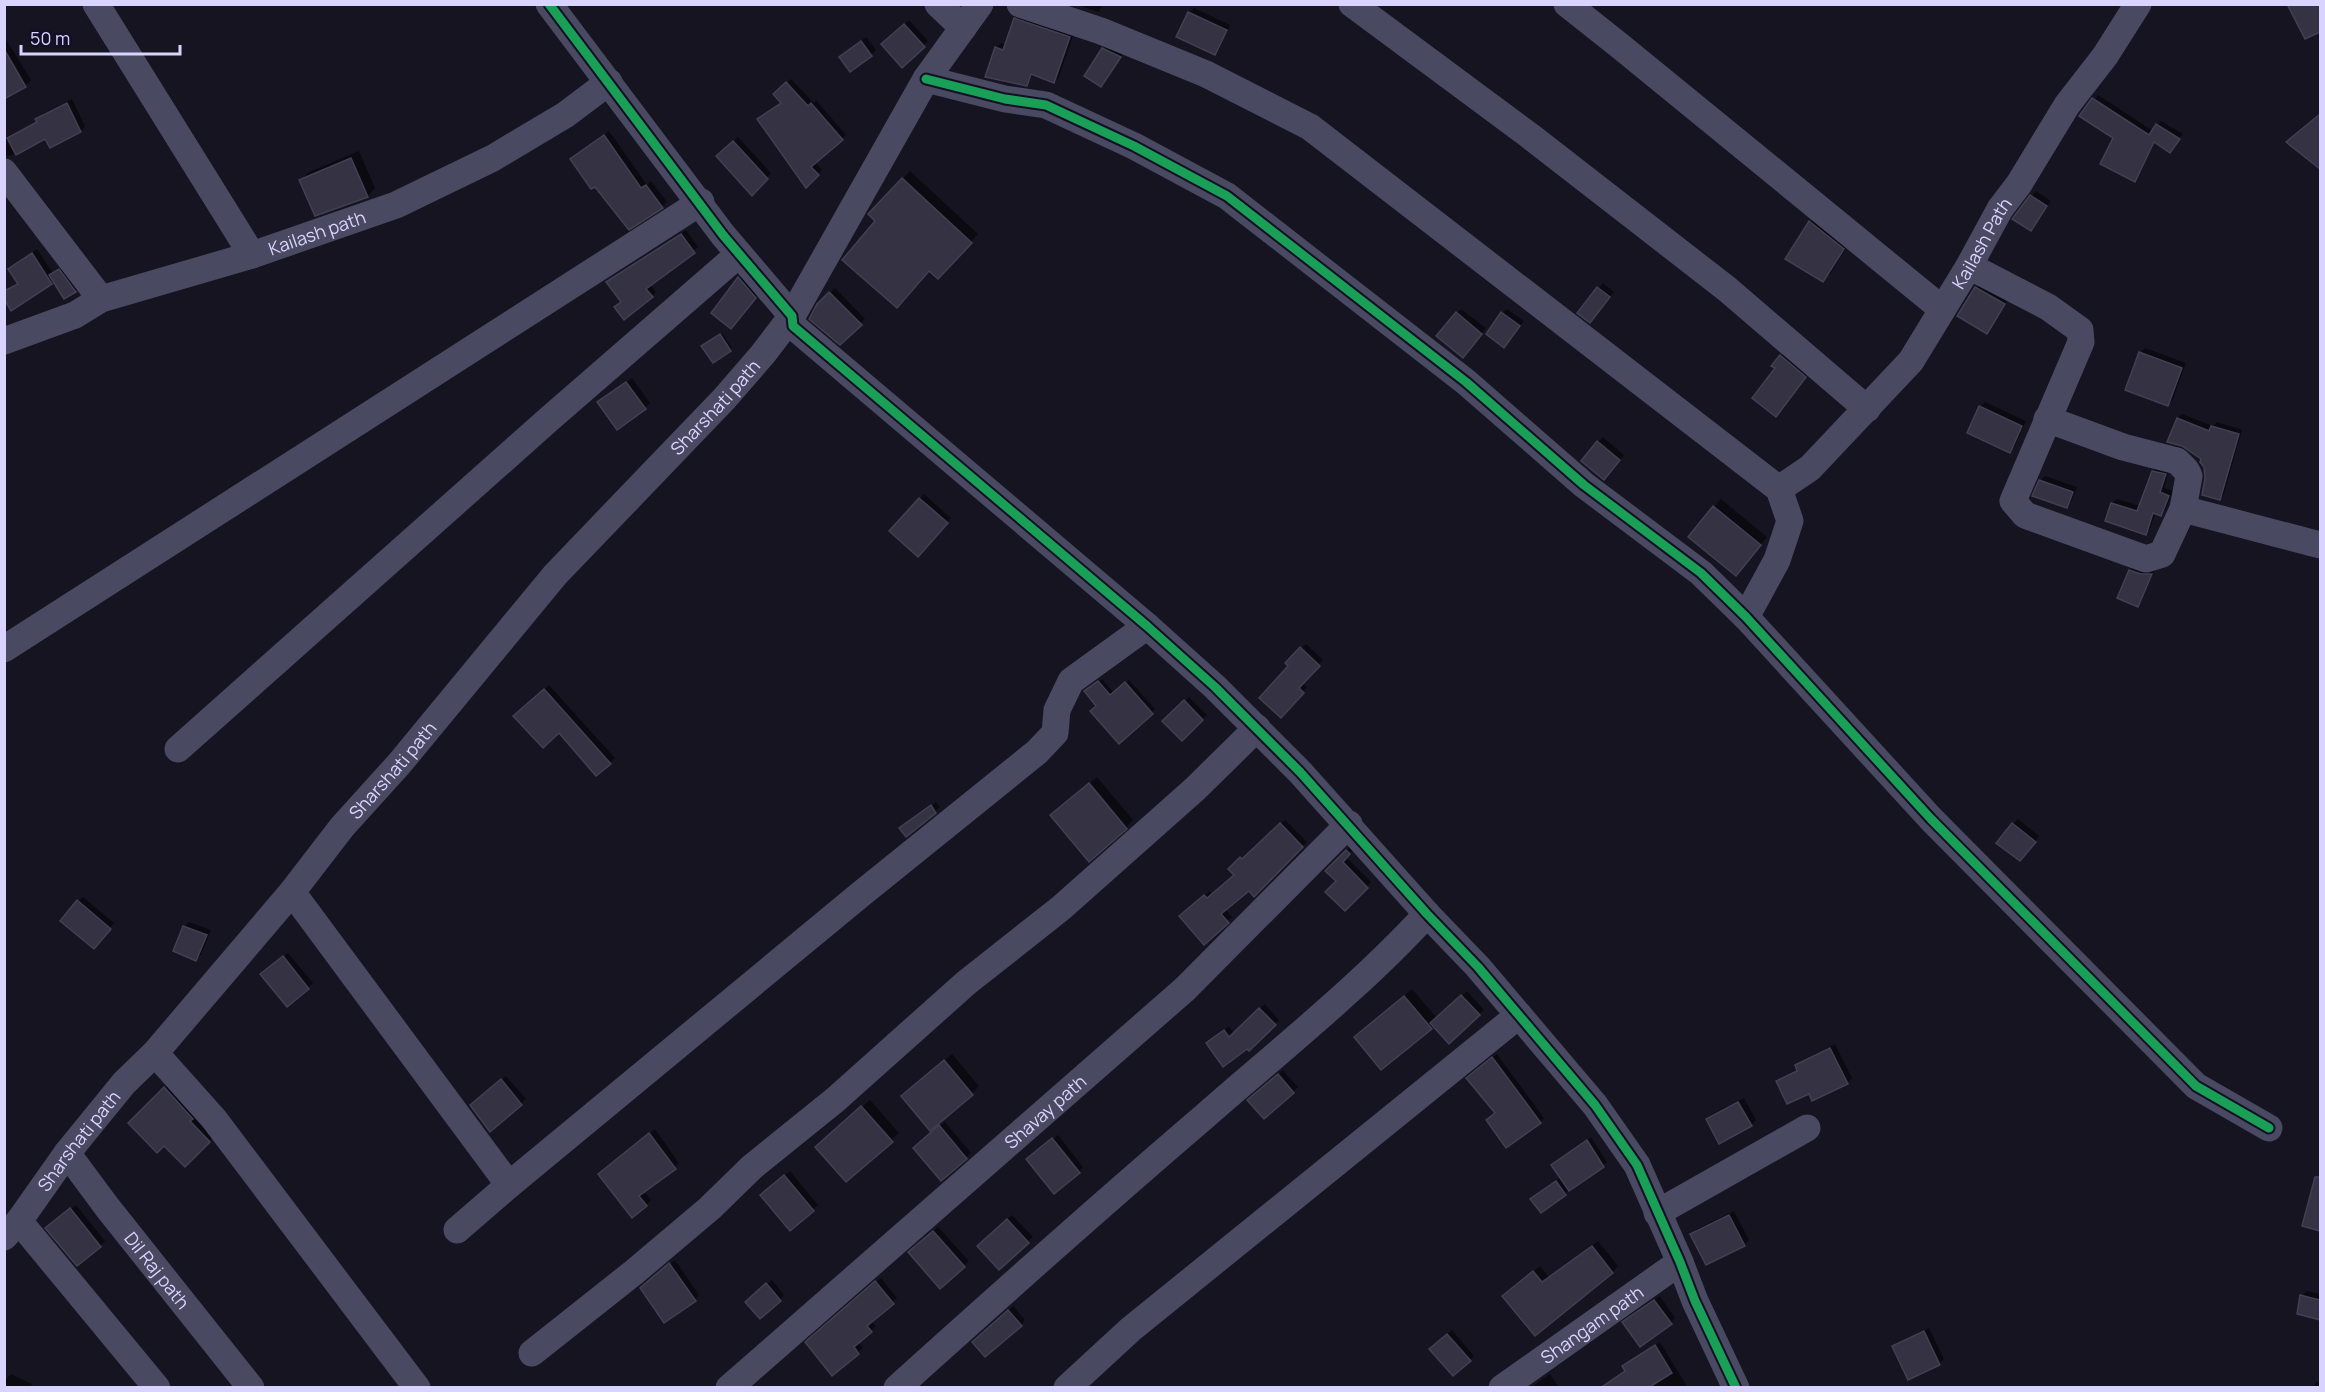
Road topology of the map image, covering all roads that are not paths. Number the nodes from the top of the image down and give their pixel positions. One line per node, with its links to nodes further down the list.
1 (96, 4): 15 (street)
2 (938, 4): 9 (street)
3 (980, 4): 9 (street, Sharshati path)
4 (1020, 4): 23 (street)
5 (1352, 4): 21 (street)
6 (1566, 4): 18 (street)
7 (2138, 4): 16 (street, Kailash Path)
8 (562, 10): 11 (street)
9 (963, 28): 10 (street, Sharshati path)
10 (926, 79): 19 (street, Sharshati path); 26 (street)
11 (609, 82): 13 (street); 15 (street, Kailash path)
12 (4, 172): 17 (street)
13 (701, 202): 14 (street); 28 (street)
14 (739, 254): 19 (street); 30 (street)
15 (252, 255): 17 (street, Kailash path)
16 (1969, 266): 18 (street, Kailash Path); 22 (street)
17 (100, 299): 20 (street, Kailash path)
18 (1942, 309): 21 (street, Kailash Path)
19 (792, 316): 27 (street); 32 (street, Sharshati path)
20 (4, 340)
21 (1867, 409): 23 (street, Kailash Path)
22 (2047, 419): 24 (street); 24 (street)
23 (1779, 489): 26 (street)
24 (2183, 509): 25 (street)
25 (2320, 545)
26 (1746, 617): 37 (street)
27 (1147, 626): 29 (street); 39 (street)
28 (4, 649)
29 (1257, 728): 31 (street); 44 (street)
30 (178, 749)
31 (1349, 824): 33 (street); 48 (street, Shavay path)
32 (292, 892): 35 (street, Sharshati path); 39 (street)
33 (1427, 914): 34 (street); 49 (street)
34 (1519, 1015): 40 (street); 50 (street)
35 (155, 1053): 38 (street, Sharshati path); 47 (street)
36 (1807, 1128): 40 (street)
37 (2269, 1128)
38 (67, 1153): 41 (street, Sharshati path); 46 (street, Dil Raj path)
39 (509, 1185): 42 (street)
40 (1657, 1213): 43 (street)
41 (12, 1229): 45 (street)
42 (457, 1230)
43 (1680, 1262): 51 (street, Shangam path); 52 (street)
44 (532, 1353)
45 (158, 1388)
46 (251, 1388)
47 (417, 1388)
48 (729, 1388)
49 (897, 1388)
50 (1067, 1388)
51 (1502, 1388)
52 (1736, 1388)

